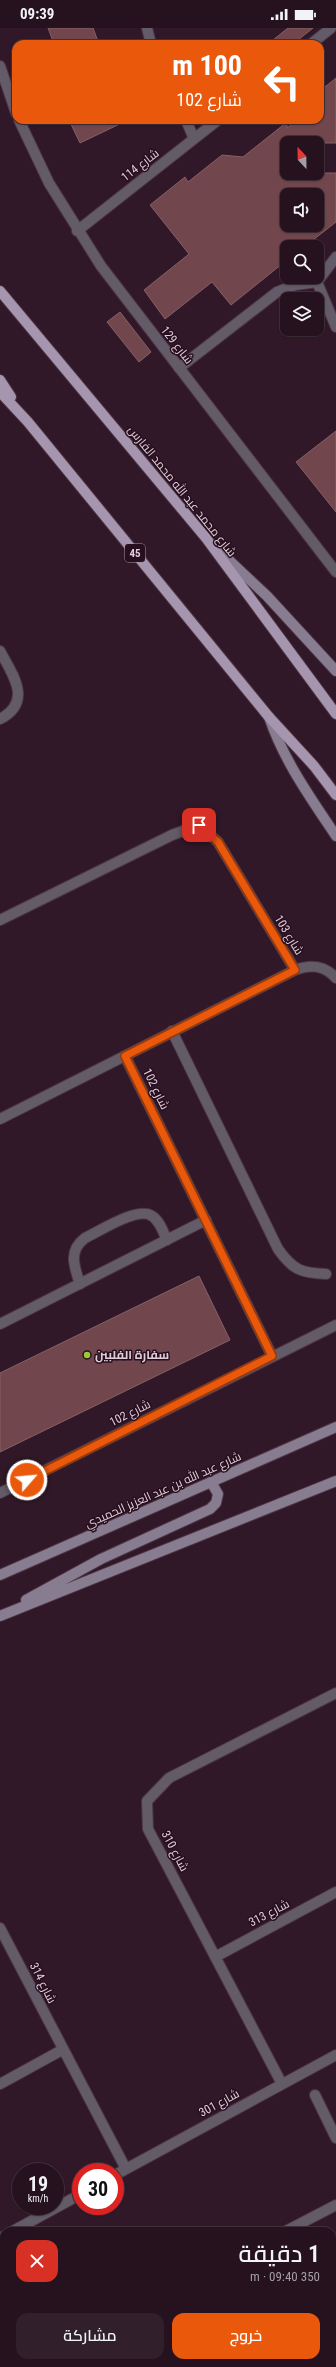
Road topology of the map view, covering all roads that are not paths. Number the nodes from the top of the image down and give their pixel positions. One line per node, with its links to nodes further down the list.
1 (147, 28): 3 (street)
2 (331, 28): 4 (street)
3 (150, 40)
4 (316, 40)
5 (0, 66): 6 (street)
6 (12, 101)
7 (21, 124): 11 (street, شارع 129)
8 (188, 124): 10 (street)
9 (213, 124): 10 (street, شارع 114)
10 (194, 139): 11 (street, شارع 114)
11 (77, 231): 18 (street, شارع 129)
12 (336, 256): 13 (street)
13 (324, 272)
14 (302, 284): 18 (street)
15 (318, 284): 17 (street)
16 (0, 292): 22 (main road, شارع محمد عبد الله محمد الفارس)
17 (336, 327)
18 (178, 368): 23 (street, شارع 129)
19 (0, 380): 21 (main road)
20 (0, 392): 21 (main road, 45)
21 (28, 422): 27 (main road, 45)
22 (206, 538): 25 (street); 26 (main road, شارع محمد عبد الله محمد الفارس)
23 (336, 572)
24 (0, 651): 28 (street)
25 (336, 671)
26 (336, 714)
27 (268, 717): 29 (main road, 45); 30 (street)
28 (0, 719)
29 (336, 795)
30 (336, 836)
31 (0, 920): 32 (street, شارع 103)
32 (295, 970): 33 (street); 34 (street, شارع 103)
33 (336, 978)
34 (172, 1031): 35 (street, شارع 103); 39 (street)
35 (125, 1056): 36 (street, شارع 103); 37 (street, شارع 102)
36 (0, 1119)
37 (206, 1220): 38 (street); 43 (street, شارع 102)
38 (166, 1240): 40 (street); 40 (street)
39 (326, 1274)
40 (80, 1284): 41 (street)
41 (0, 1324)
42 (336, 1325): 43 (street, شارع 102)
43 (272, 1356): 47 (street, شارع 102)
44 (336, 1427): 46 (street, شارع عبد الله بن عبد العزيز الحميدي)
45 (336, 1480): 49 (street)
46 (212, 1482): 48 (street, شارع عبد الله بن عبد العزيز الحميدي); 49 (street)
47 (0, 1493)
48 (0, 1575)
49 (2, 1615)
50 (336, 1693): 53 (street, شارع 310)
51 (336, 1892): 53 (street, شارع 313)
52 (0, 1928): 54 (street, شارع 314)
53 (215, 1957): 57 (street, شارع 310)
54 (62, 2050): 56 (street); 60 (street, شارع 314)
55 (336, 2054): 57 (street, شارع 301)
56 (0, 2084)
57 (282, 2084): 60 (street, شارع 301)
58 (315, 2095): 59 (street)
59 (336, 2138)
60 (126, 2169)
61 (72, 2199): 63 (street)
62 (336, 2205): 64 (street)
63 (20, 2227)
64 (294, 2227)

